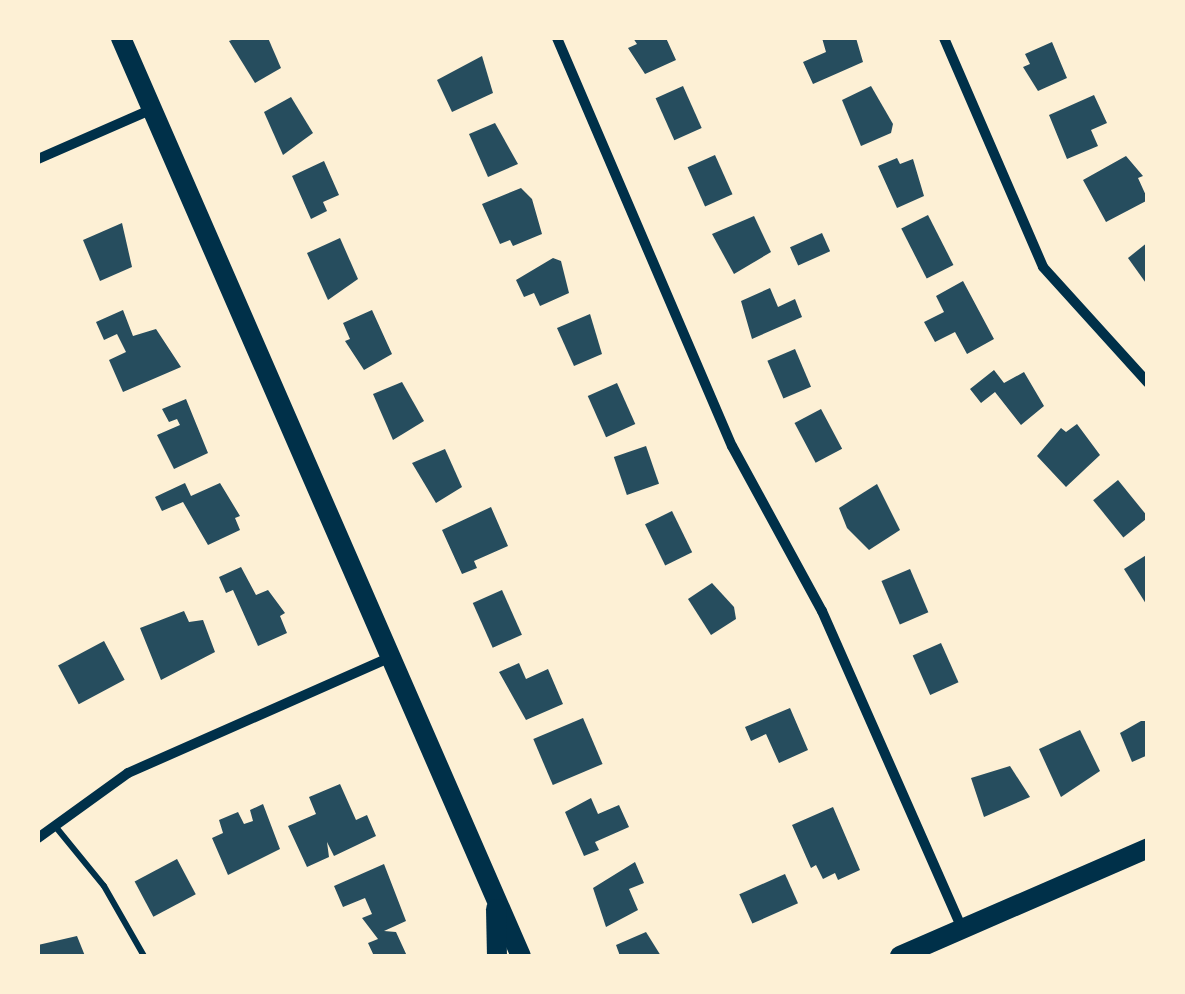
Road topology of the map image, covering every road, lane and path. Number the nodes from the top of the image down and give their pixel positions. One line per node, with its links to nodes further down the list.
1 (121, 38): 4 (main road)
2 (557, 38): 12 (street)
3 (944, 38): 6 (street)
4 (150, 110): 5 (street); 7 (main road)
5 (38, 159)
6 (1148, 382)
7 (392, 656): 8 (street); 11 (main road)
8 (53, 824): 9 (street); 13 (lane)
9 (38, 838)
10 (1148, 848): 12 (main road)
11 (496, 902): 14 (main road); 15 (main road)
12 (962, 929): 16 (main road)
13 (144, 956)
14 (497, 956)
15 (521, 956)
16 (900, 956)

